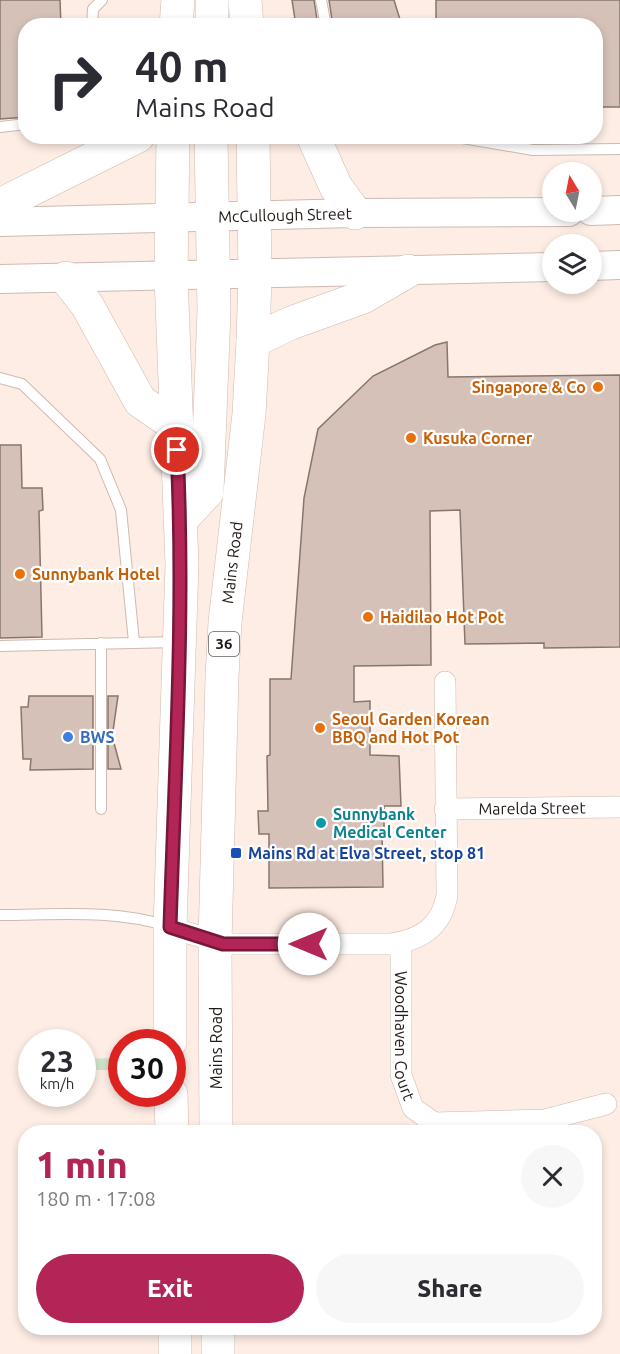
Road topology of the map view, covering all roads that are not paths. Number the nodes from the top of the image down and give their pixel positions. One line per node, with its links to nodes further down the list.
1 (102, 0): 5 (lane)
2 (177, 0): 6 (main road)
3 (212, 0): 7 (main road)
4 (321, 0): 8 (lane)
5 (92, 18)
6 (176, 18)
7 (212, 18)
8 (324, 18)
9 (18, 125): 10 (lane)
10 (0, 127)
11 (122, 144): 18 (main road)
12 (173, 144): 25 (main road)
13 (211, 144): 24 (main road)
14 (253, 144): 23 (main road, Mains Road / 36)
15 (317, 144): 22 (main road)
16 (498, 144): 17 (lane)
17 (620, 149)
18 (0, 205)
19 (620, 210): 20 (main road)
20 (602, 211)
21 (542, 212): 22 (main road, McCullough Street)
22 (355, 213): 23 (main road, McCullough Street)
23 (255, 216): 24 (main road, McCullough Street); 32 (main road, Mains Road / 36)
24 (213, 217): 25 (main road, McCullough Street); 31 (main road)
25 (171, 218): 26 (main road, McCullough Street); 33 (main road)
26 (0, 222)
27 (620, 265): 28 (main road)
28 (602, 266)
29 (542, 267): 30 (main road)
30 (408, 271): 32 (main road); 36 (main road)
31 (214, 274): 32 (main road); 33 (main road); 39 (main road)
32 (255, 274): 36 (main road, Mains Road / 36)
33 (171, 276): 34 (main road); 38 (main road)
34 (66, 278): 35 (main road); 38 (main road)
35 (0, 279)
36 (253, 341): 50 (main road, Mains Road / 36)
37 (0, 378): 40 (lane)
38 (176, 426): 39 (main road)
39 (181, 520): 41 (main road)
40 (134, 642): 41 (lane); 42 (lane)
41 (180, 642): 49 (main road)
42 (101, 643): 43 (lane); 46 (lane)
43 (0, 646)
44 (445, 682): 47 (street)
45 (620, 807): 47 (street, Marelda Street)
46 (101, 809)
47 (445, 809): 51 (street)
48 (0, 915): 49 (lane)
49 (170, 927): 50 (street); 52 (main road)
50 (215, 942): 51 (street); 56 (main road, Mains Road / 36)
51 (401, 943): 53 (street, Woodhaven Court)
52 (170, 1029)
53 (606, 1104)
54 (171, 1107): 55 (main road)
55 (172, 1125)
56 (216, 1125)
57 (175, 1335): 59 (main road)
58 (218, 1335): 60 (main road)
59 (175, 1354)
60 (218, 1354)

